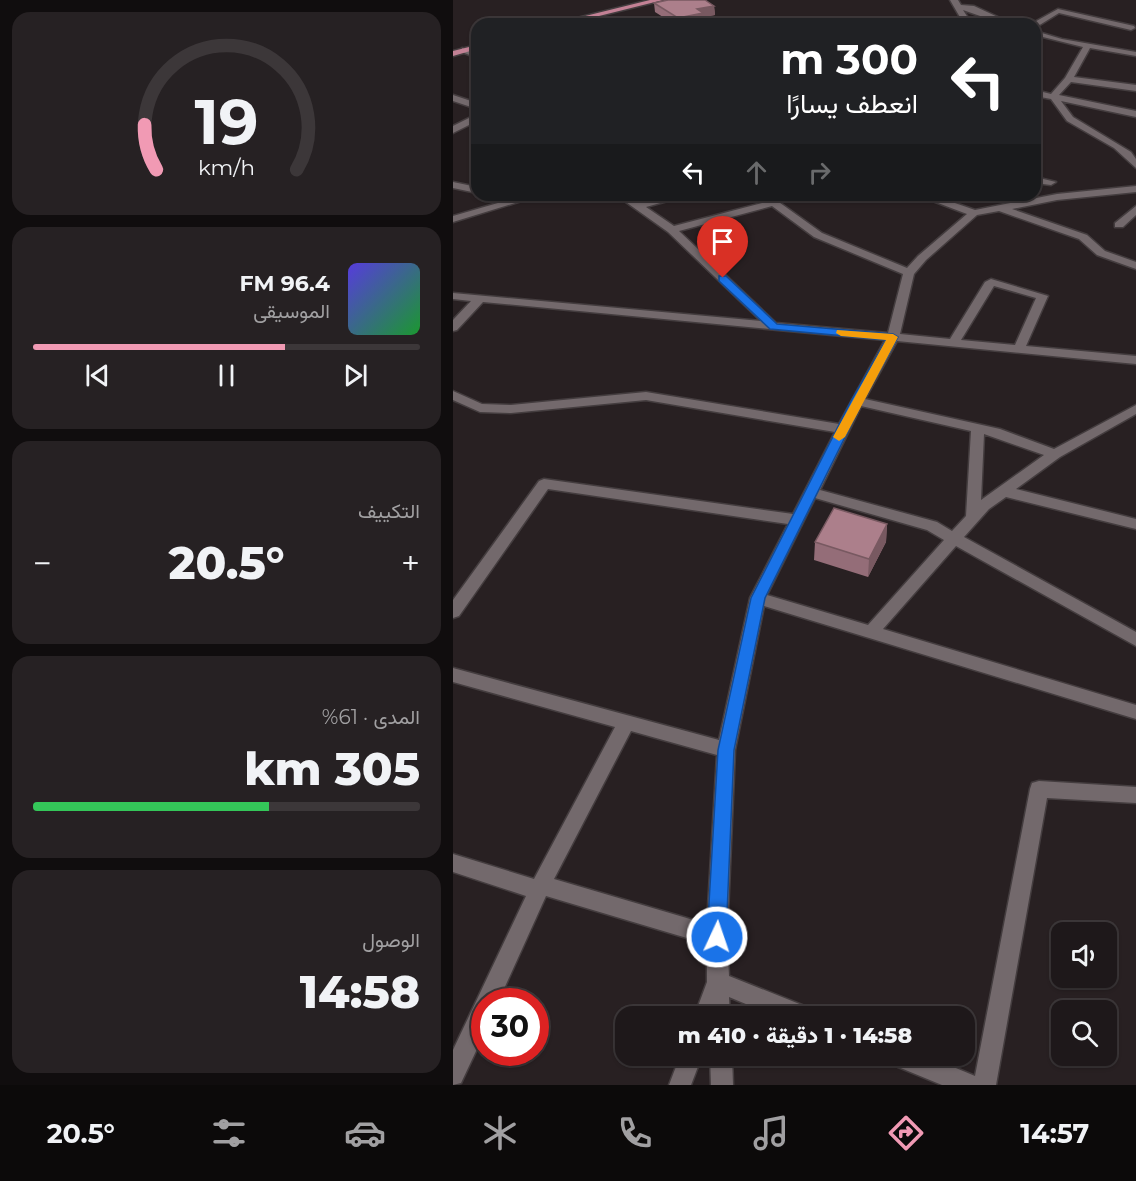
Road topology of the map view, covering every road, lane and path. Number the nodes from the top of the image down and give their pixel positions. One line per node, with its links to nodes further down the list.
1 (659, 0): 3 (main road)
2 (956, 4): 4 (street); 5 (street)
3 (582, 18)
4 (964, 18)
5 (998, 18)
6 (1041, 21): 7 (street)
7 (1134, 26): 9 (street)
8 (1041, 34): 11 (street)
9 (1124, 35)
10 (1116, 42): 12 (street)
11 (1088, 45): 12 (street); 18 (street)
12 (1109, 48): 17 (street)
13 (471, 49): 14 (main road)
14 (465, 51): 15 (main road); 16 (street)
15 (453, 54)
16 (471, 54)
17 (1136, 54)
18 (1068, 80): 19 (street); 21 (street)
19 (1136, 88)
20 (1041, 94): 21 (street)
21 (1054, 96): 24 (street); 27 (street)
22 (453, 98): 23 (street)
23 (471, 104)
24 (1136, 114)
25 (471, 120): 26 (street)
26 (453, 130)
27 (1136, 165)
28 (1041, 181): 29 (street)
29 (1051, 182)
30 (1136, 189): 31 (street)
31 (1119, 191): 32 (street); 40 (street)
32 (1136, 198)
33 (512, 201): 43 (street)
34 (631, 201): 39 (street)
35 (659, 201): 39 (street)
36 (770, 201): 38 (street)
37 (953, 201): 42 (street)
38 (773, 203): 45 (street); 47 (street)
39 (639, 206): 45 (street)
40 (997, 207): 42 (street); 46 (street)
41 (1136, 209): 44 (street)
42 (974, 213): 47 (street)
43 (453, 219)
44 (1119, 225)
45 (672, 230): 51 (street)
46 (1136, 266)
47 (909, 273): 52 (street)
48 (453, 296): 49 (street)
49 (480, 299): 50 (street); 51 (street)
50 (453, 327)
51 (774, 327): 52 (street)
52 (893, 337): 53 (street); 57 (street)
53 (953, 343): 54 (street); 54 (street)
54 (1019, 349): 55 (street)
55 (1136, 360)
56 (453, 395): 60 (street)
57 (857, 401): 59 (street); 60 (street)
58 (1136, 408): 61 (street)
59 (978, 428): 61 (street); 64 (street)
60 (843, 429): 63 (street)
61 (1055, 454): 62 (street)
62 (1003, 491): 64 (street); 66 (street)
63 (811, 492): 65 (street); 67 (street)
64 (973, 517): 67 (street)
65 (798, 520): 68 (street); 69 (street)
66 (1136, 524)
67 (954, 538): 70 (street); 71 (street)
68 (758, 598): 70 (street); 75 (street)
69 (453, 612)
70 (871, 632): 73 (street)
71 (1136, 640)
72 (453, 675): 74 (street)
73 (1136, 712)
74 (626, 724): 75 (street); 78 (street)
75 (726, 750): 79 (street)
76 (1136, 795): 93 (street)
77 (453, 863): 78 (street)
78 (540, 887): 79 (street); 81 (street)
79 (717, 937): 80 (street)
80 (718, 982): 82 (street); 83 (street); 84 (street)
81 (493, 988)
82 (709, 1006)
83 (719, 1006)
84 (777, 1006)
85 (471, 1037): 89 (street)
86 (687, 1066): 90 (street)
87 (721, 1066): 91 (street)
88 (923, 1066): 92 (street)
89 (453, 1075)
90 (680, 1085)
91 (722, 1085)
92 (970, 1085)
93 (985, 1085)

